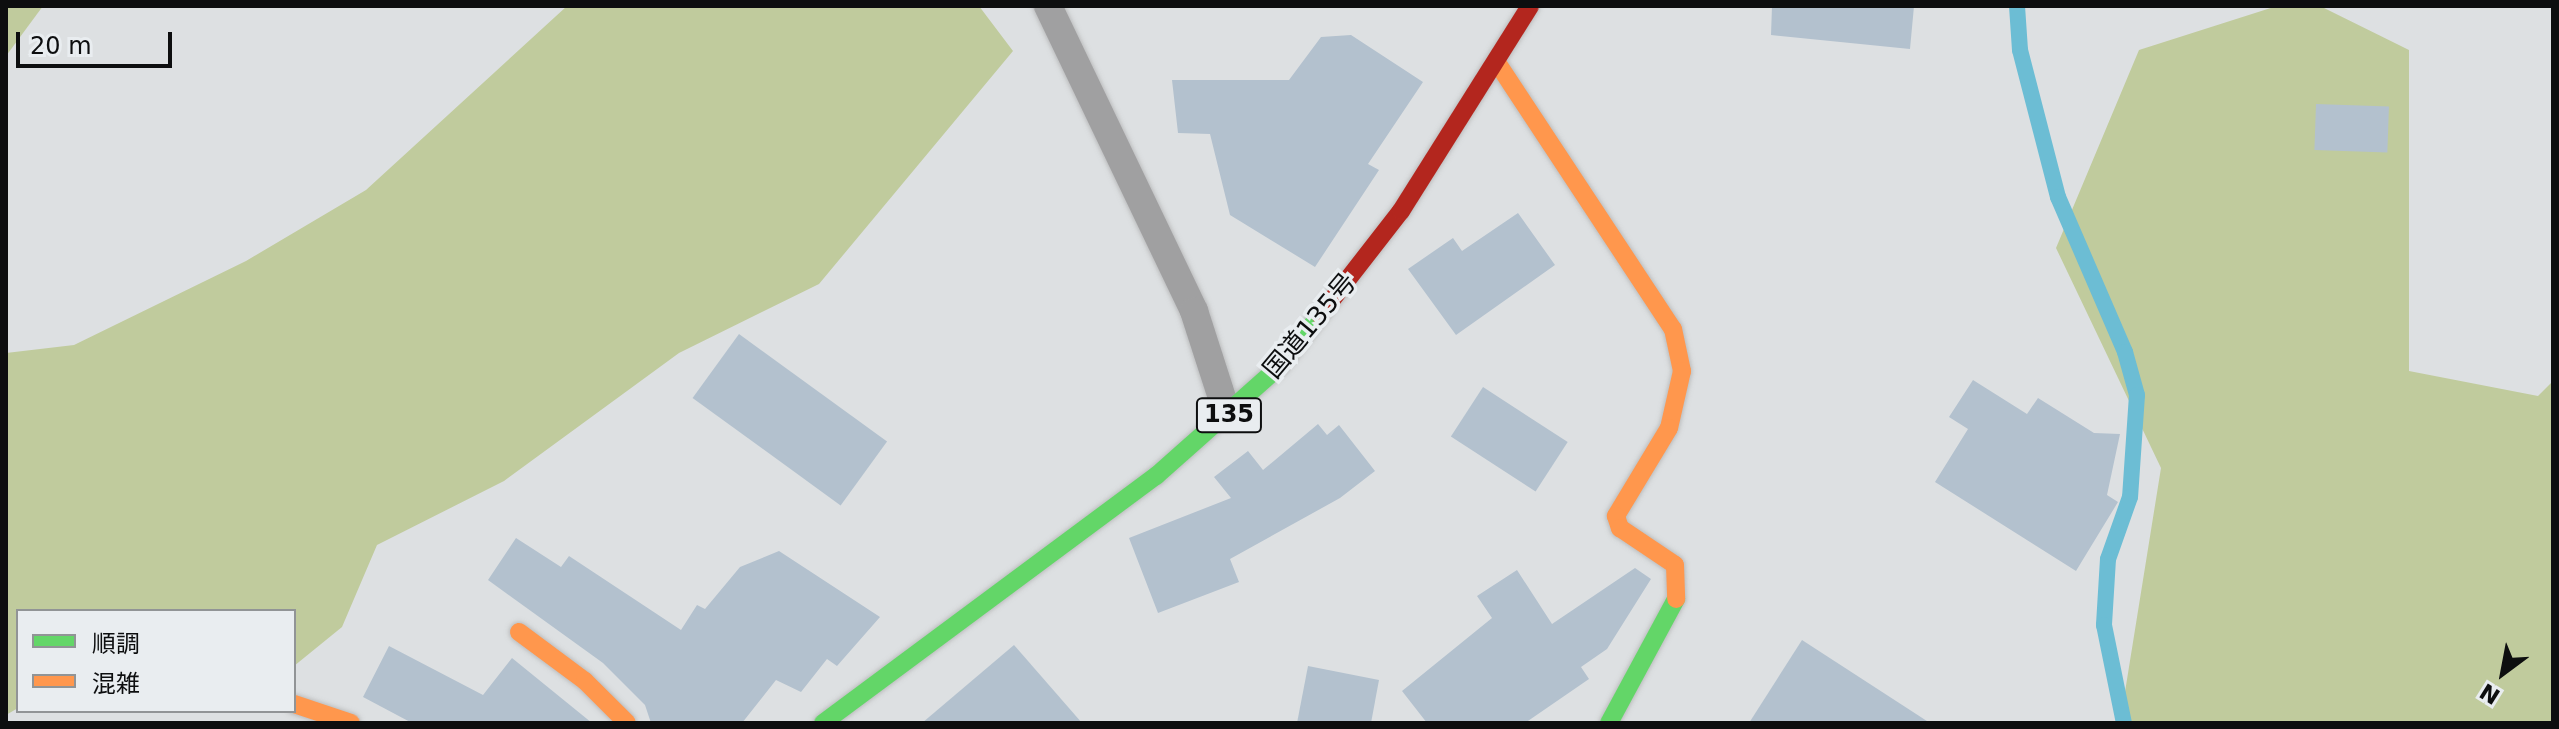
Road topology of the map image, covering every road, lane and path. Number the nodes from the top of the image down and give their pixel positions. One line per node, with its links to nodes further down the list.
1 (1048, 6): 4 (lane)
2 (1530, 6): 3 (main road, 国道135号 / 135)
3 (1496, 61): 4 (main road, 国道135号 / 135); 10 (main road)
4 (1228, 416): 9 (main road, 国道135号 / 135)
5 (519, 632): 8 (main road)
6 (296, 705): 7 (main road)
7 (351, 723)
8 (627, 723)
9 (823, 723)
10 (1609, 723)

